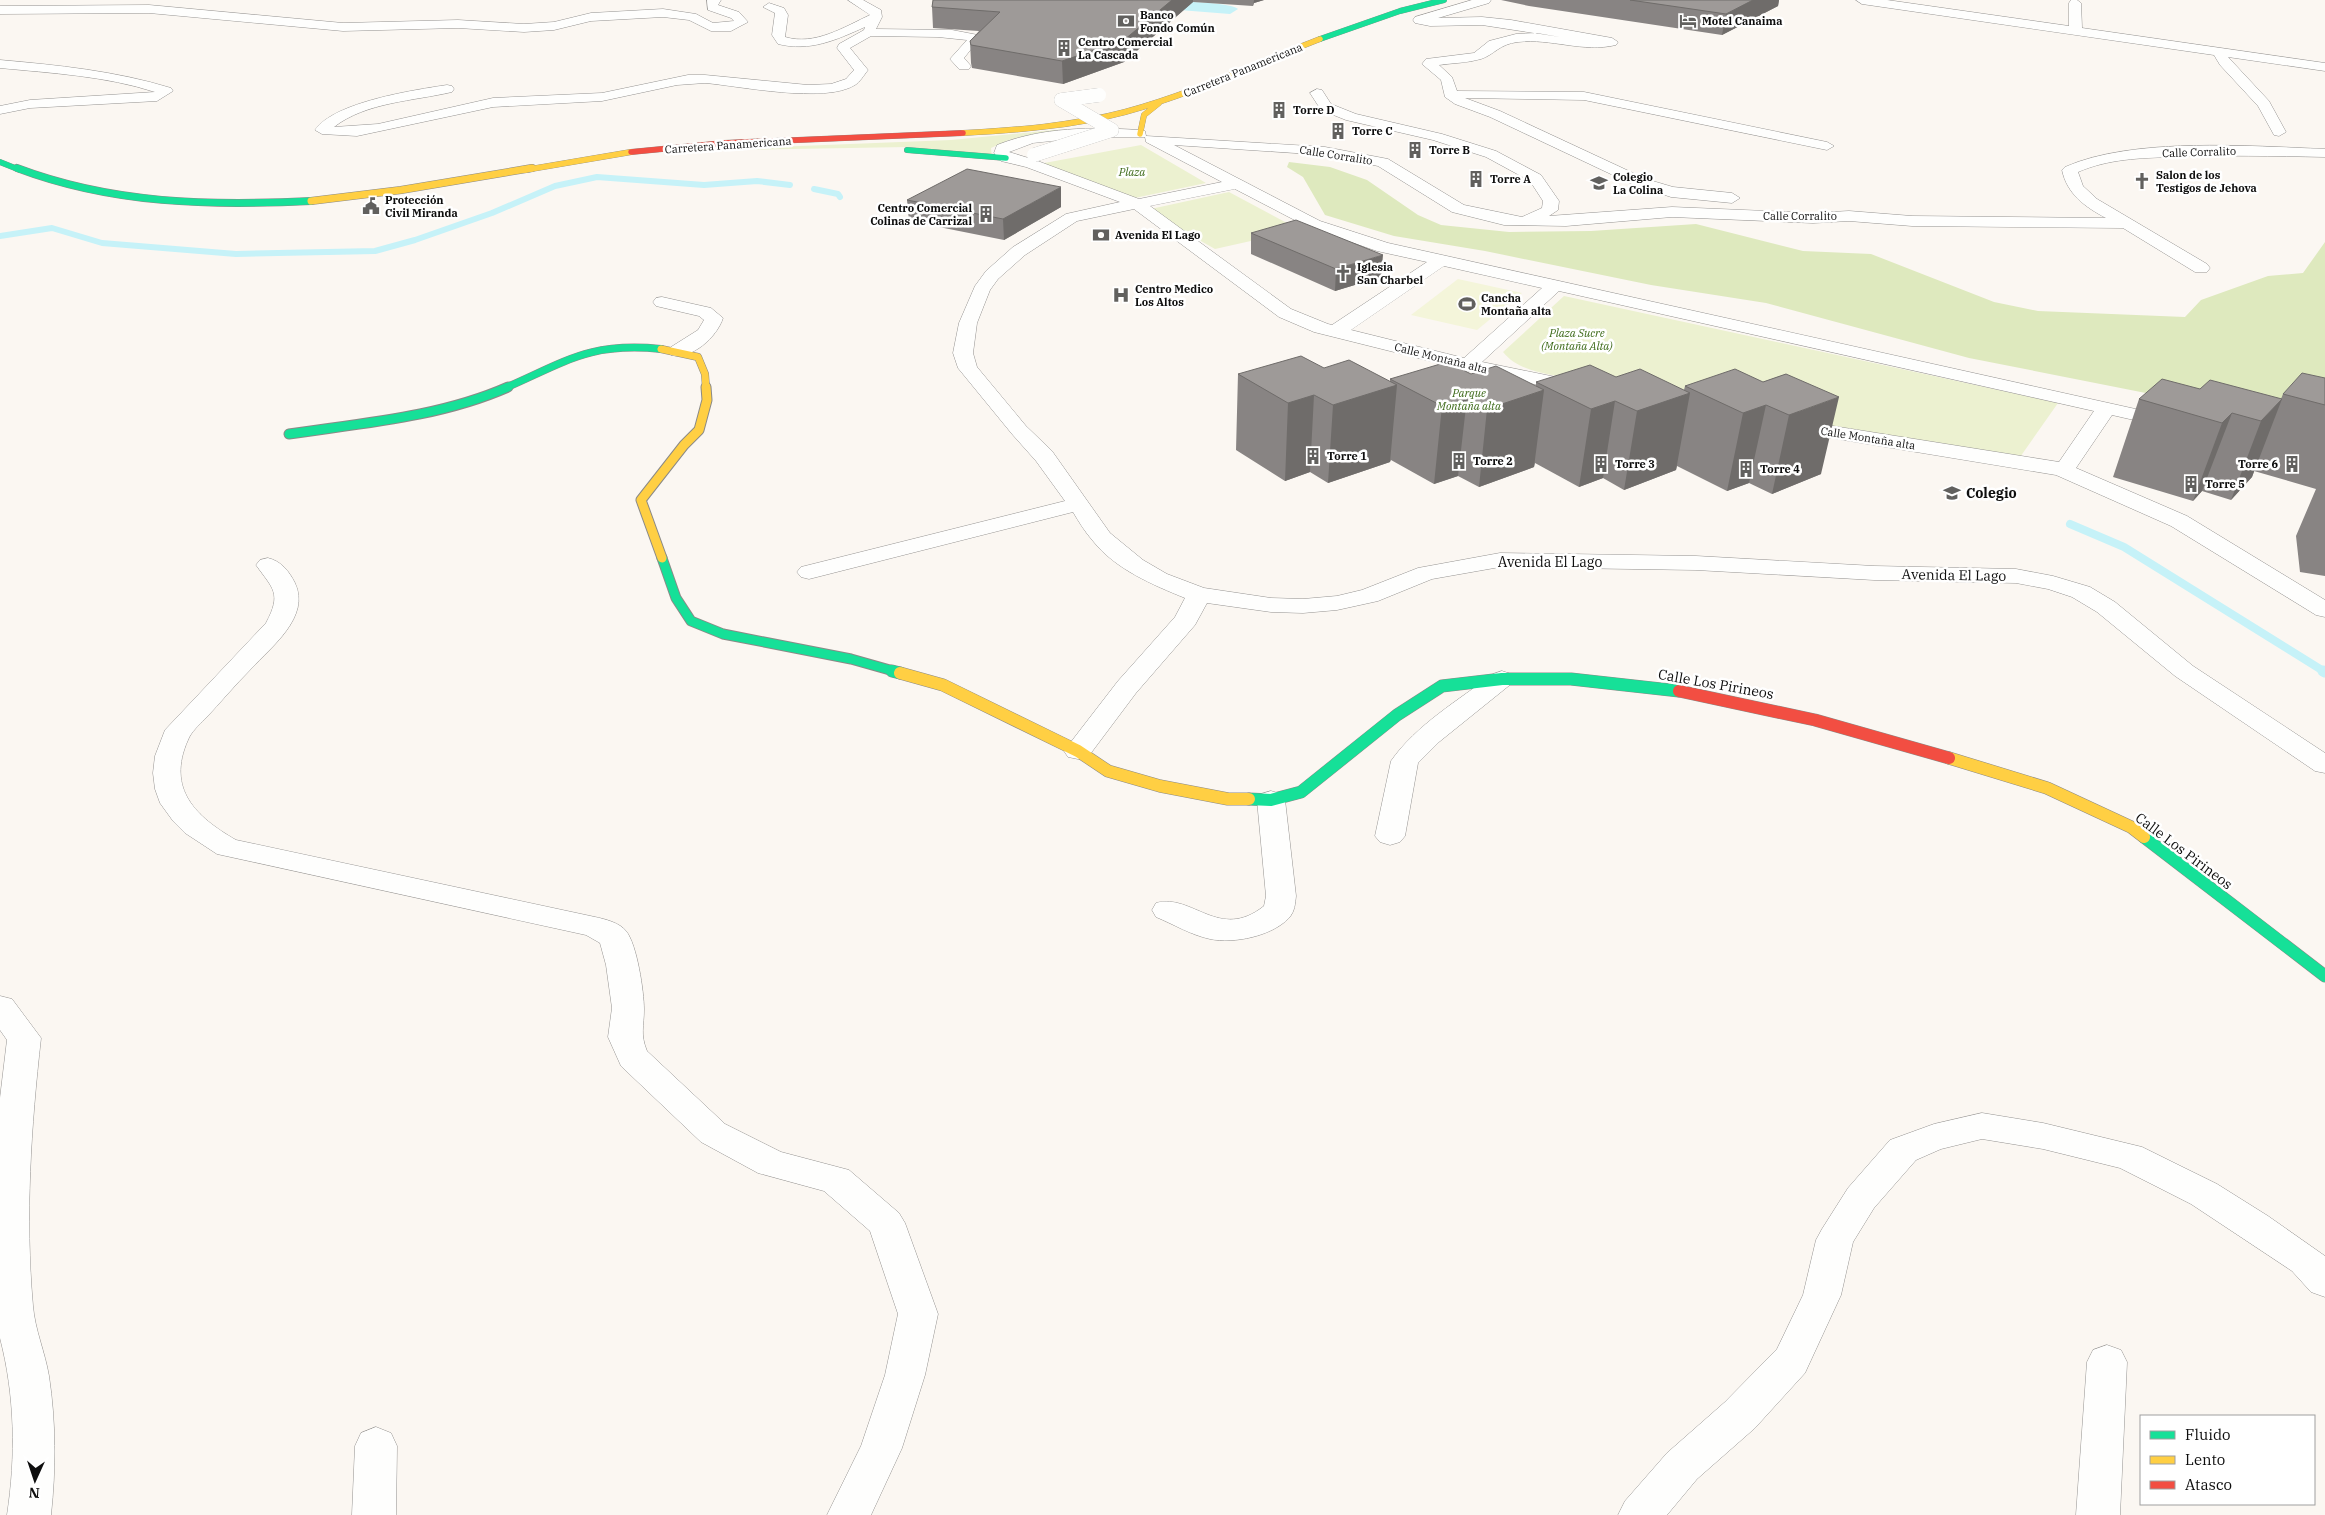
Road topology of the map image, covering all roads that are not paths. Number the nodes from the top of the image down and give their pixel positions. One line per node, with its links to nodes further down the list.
1 (715, 0): 9 (street)
2 (854, 0): 10 (street)
3 (1409, 0): 22 (main road, Carretera Panamericana)
4 (1444, 0): 20 (main road, Carretera Panamericana)
5 (1485, 0): 18 (street)
6 (1862, 0): 11 (street)
7 (2075, 3): 11 (street)
8 (769, 7): 10 (street)
9 (0, 10)
10 (871, 25): 14 (street); 16 (street)
11 (2078, 32): 12 (street)
12 (2219, 52): 15 (street); 23 (street)
13 (0, 64): 21 (street)
14 (964, 66)
15 (2325, 67)
16 (446, 89)
17 (1316, 94): 38 (street)
18 (1450, 94): 28 (street); 37 (street)
19 (1099, 95): 31 (street, bridge)
20 (1159, 102): 22 (main road, Carretera Panamericana); 25 (main road)
21 (0, 110)
22 (1096, 115): 24 (main road); 25 (street); 29 (main road, Carretera Panamericana); 34 (main road, Carretera Panamericana)
23 (2280, 132)
24 (1074, 133): 25 (street, Calle Corralito); 32 (street, Calle Corralito)
25 (1146, 137): 35 (street); 38 (street, Calle Corralito)
26 (838, 150): 29 (main road)
27 (899, 150): 32 (main road)
28 (1829, 152)
29 (625, 153): 33 (main road, Carretera Panamericana)
30 (2325, 153): 39 (street, Calle Corralito)
31 (1034, 155)
32 (1006, 158): 36 (street, Calle Montaña alta)
33 (0, 162)
34 (52, 167)
35 (1235, 184): 36 (street, Avenida El Lago); 40 (street)
36 (1136, 203): 44 (street, Calle Montaña alta); 54 (street, Avenida El Lago)
37 (1848, 216): 38 (street, Calle Corralito); 39 (street, Calle Corralito)
38 (1524, 222)
39 (2127, 223): 41 (street)
40 (1440, 261): 42 (street); 44 (street)
41 (2200, 268)
42 (1554, 286): 46 (street); 49 (street)
43 (662, 302): 45 (street)
44 (1336, 332): 46 (street, Calle Montaña alta)
45 (678, 351): 52 (main road); 60 (main road, Calle Los Pirineos)
46 (1468, 365): 47 (street); 48 (street, Calle Montaña alta)
47 (1436, 380)
48 (1601, 391)
49 (2106, 409): 51 (street); 53 (street)
50 (1773, 422): 53 (street, Calle Montaña alta)
51 (2185, 425)
52 (289, 434)
53 (2064, 470): 58 (street, Calle Montaña alta)
54 (1079, 504): 56 (street); 57 (street, Avenida El Lago)
55 (268, 565): 72 (street)
56 (809, 572)
57 (1200, 595): 60 (street); 61 (street, Avenida El Lago)
58 (2325, 610)
59 (1502, 679): 62 (main road, Calle Los Pirineos); 63 (street); 65 (main road, Calle Los Pirineos)
60 (1078, 751): 62 (main road, Calle Los Pirineos)
61 (2325, 765)
62 (1271, 800): 64 (street)
63 (1390, 836)
64 (1167, 910)
65 (2325, 976)
66 (0, 1007): 70 (street)
67 (2325, 1282): 73 (street)
68 (2107, 1362): 74 (street)
69 (376, 1446): 71 (street)
70 (29, 1515)
71 (374, 1515)
72 (849, 1515)
73 (1640, 1515)
74 (2098, 1515)

